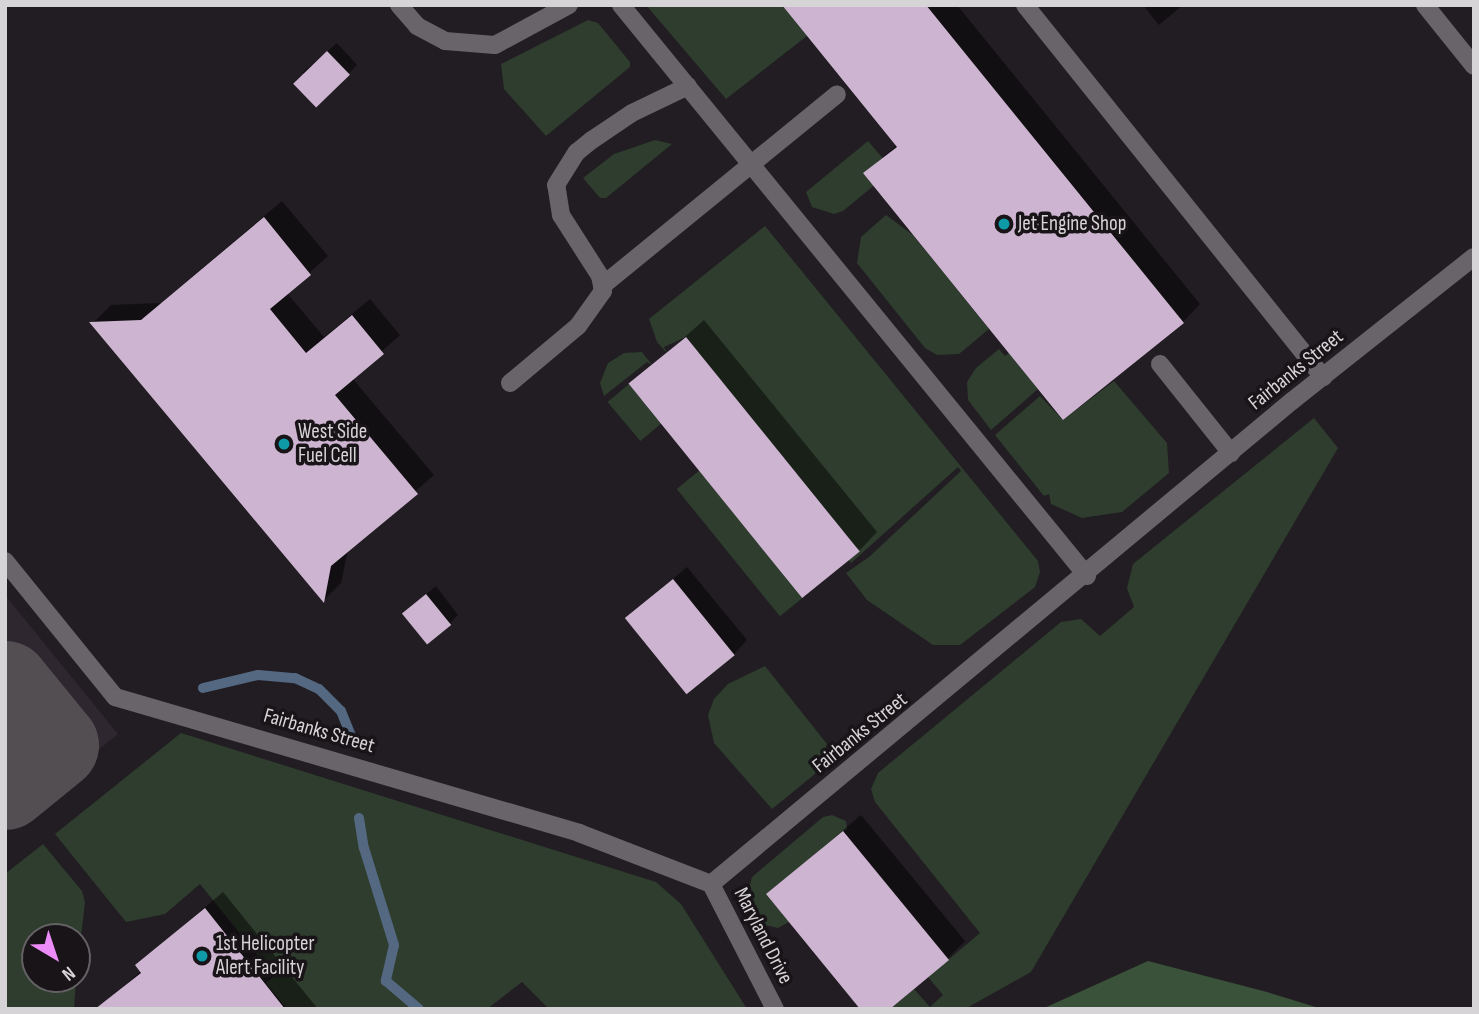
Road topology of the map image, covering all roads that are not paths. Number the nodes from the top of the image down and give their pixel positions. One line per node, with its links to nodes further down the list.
1 (399, 5): 2 (street)
2 (569, 5)
3 (621, 5): 7 (street)
4 (1025, 5): 13 (street)
5 (1425, 5): 6 (street)
6 (1474, 66)
7 (688, 86): 9 (street); 11 (street)
8 (837, 94): 9 (street)
9 (753, 165): 11 (street); 17 (street)
10 (1474, 257): 13 (street, Fairbanks Street)
11 (602, 286): 14 (street)
12 (1160, 364): 15 (street)
13 (1323, 377): 15 (street, Fairbanks Street)
14 (510, 383)
15 (1231, 453): 17 (street, Fairbanks Street)
16 (5, 561): 18 (street, Fairbanks Street)
17 (1087, 576): 18 (street, Fairbanks Street)
18 (711, 884): 19 (street, Maryland Drive)
19 (775, 1009)

